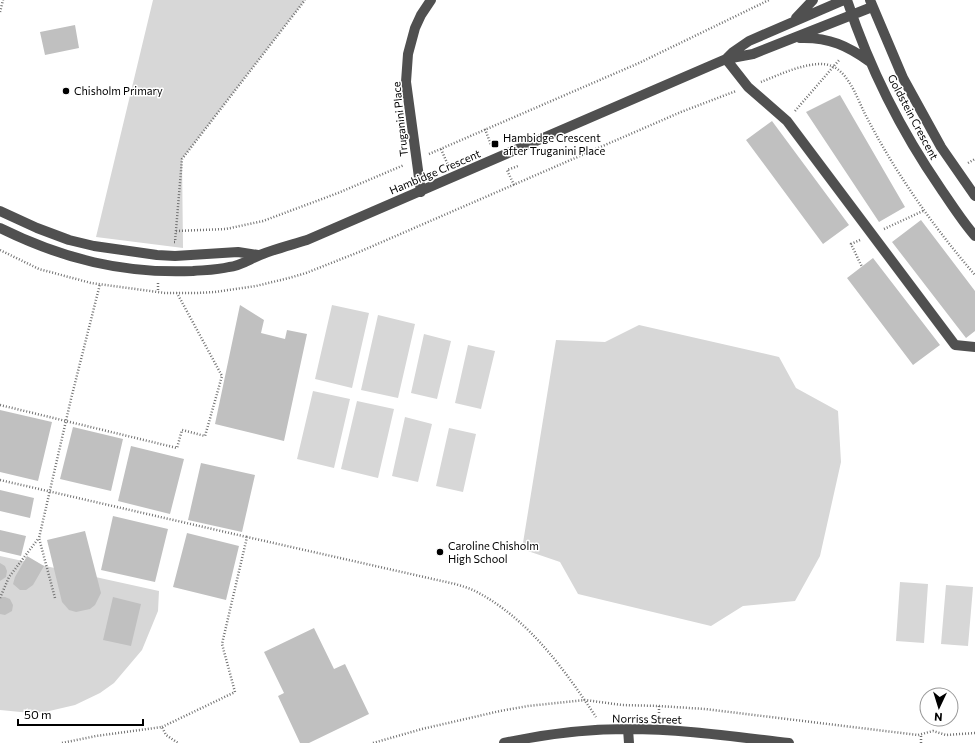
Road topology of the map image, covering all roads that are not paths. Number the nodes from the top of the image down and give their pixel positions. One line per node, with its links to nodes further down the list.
1 (431, 0): 10 (street, Truganini Place)
2 (813, 0): 6 (street)
3 (845, 0): 5 (street, Goldstein Crescent); 6 (street, Hambidge Crescent)
4 (871, 3): 5 (street, Hambidge Crescent); 11 (street, Goldstein Crescent)
5 (852, 15): 7 (street, Hambidge Crescent); 9 (street, Goldstein Crescent)
6 (790, 23): 8 (street, Hambidge Crescent)
7 (793, 38): 8 (street, Hambidge Crescent); 9 (street)
8 (726, 59): 10 (street, Hambidge Crescent); 16 (street)
9 (870, 62): 14 (street, Goldstein Crescent)
10 (420, 192): 15 (street, Hambidge Crescent)
11 (975, 196)
12 (0, 211): 15 (street, Hambidge Crescent)
13 (0, 228): 15 (street, Hambidge Crescent)
14 (975, 236)
15 (260, 255)
16 (975, 347)
17 (628, 729): 18 (street, Norriss Street); 19 (street); 20 (street, Norriss Street)
18 (504, 743)
19 (629, 743)
20 (789, 743)

